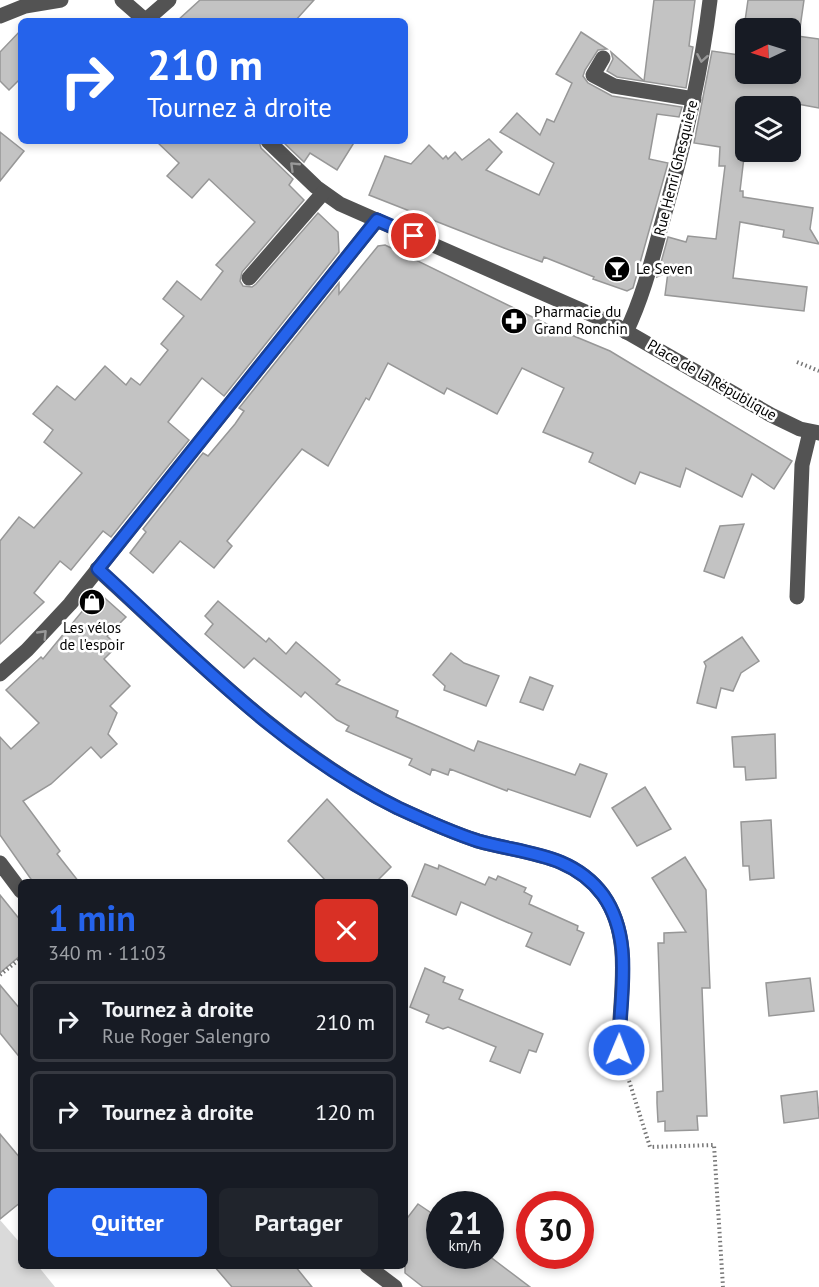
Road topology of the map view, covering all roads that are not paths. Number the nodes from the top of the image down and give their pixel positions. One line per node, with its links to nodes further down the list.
1 (61, 0): 5 (street)
2 (122, 0): 6 (street)
3 (169, 0): 7 (street)
4 (710, 0): 9 (street, Rue Henri Ghesquière, one-way to 9)
5 (0, 16)
6 (143, 18)
7 (149, 18)
8 (603, 58): 9 (street)
9 (694, 99): 14 (street, Rue Henri Ghesquière)
10 (271, 144): 11 (street, Place de la République, one-way to 10)
11 (323, 193): 12 (street, Place de la République); 13 (street)
12 (377, 220): 14 (street, Place de la République); 16 (street)
13 (249, 278)
14 (627, 332): 15 (street, Place de la République)
15 (814, 433): 17 (street)
16 (98, 569): 18 (street, one-way to 16); 21 (street)
17 (797, 597)
18 (0, 674)
19 (0, 863): 20 (street)
20 (18, 887)
21 (619, 1050)
22 (371, 1269): 23 (street)
23 (395, 1287)

